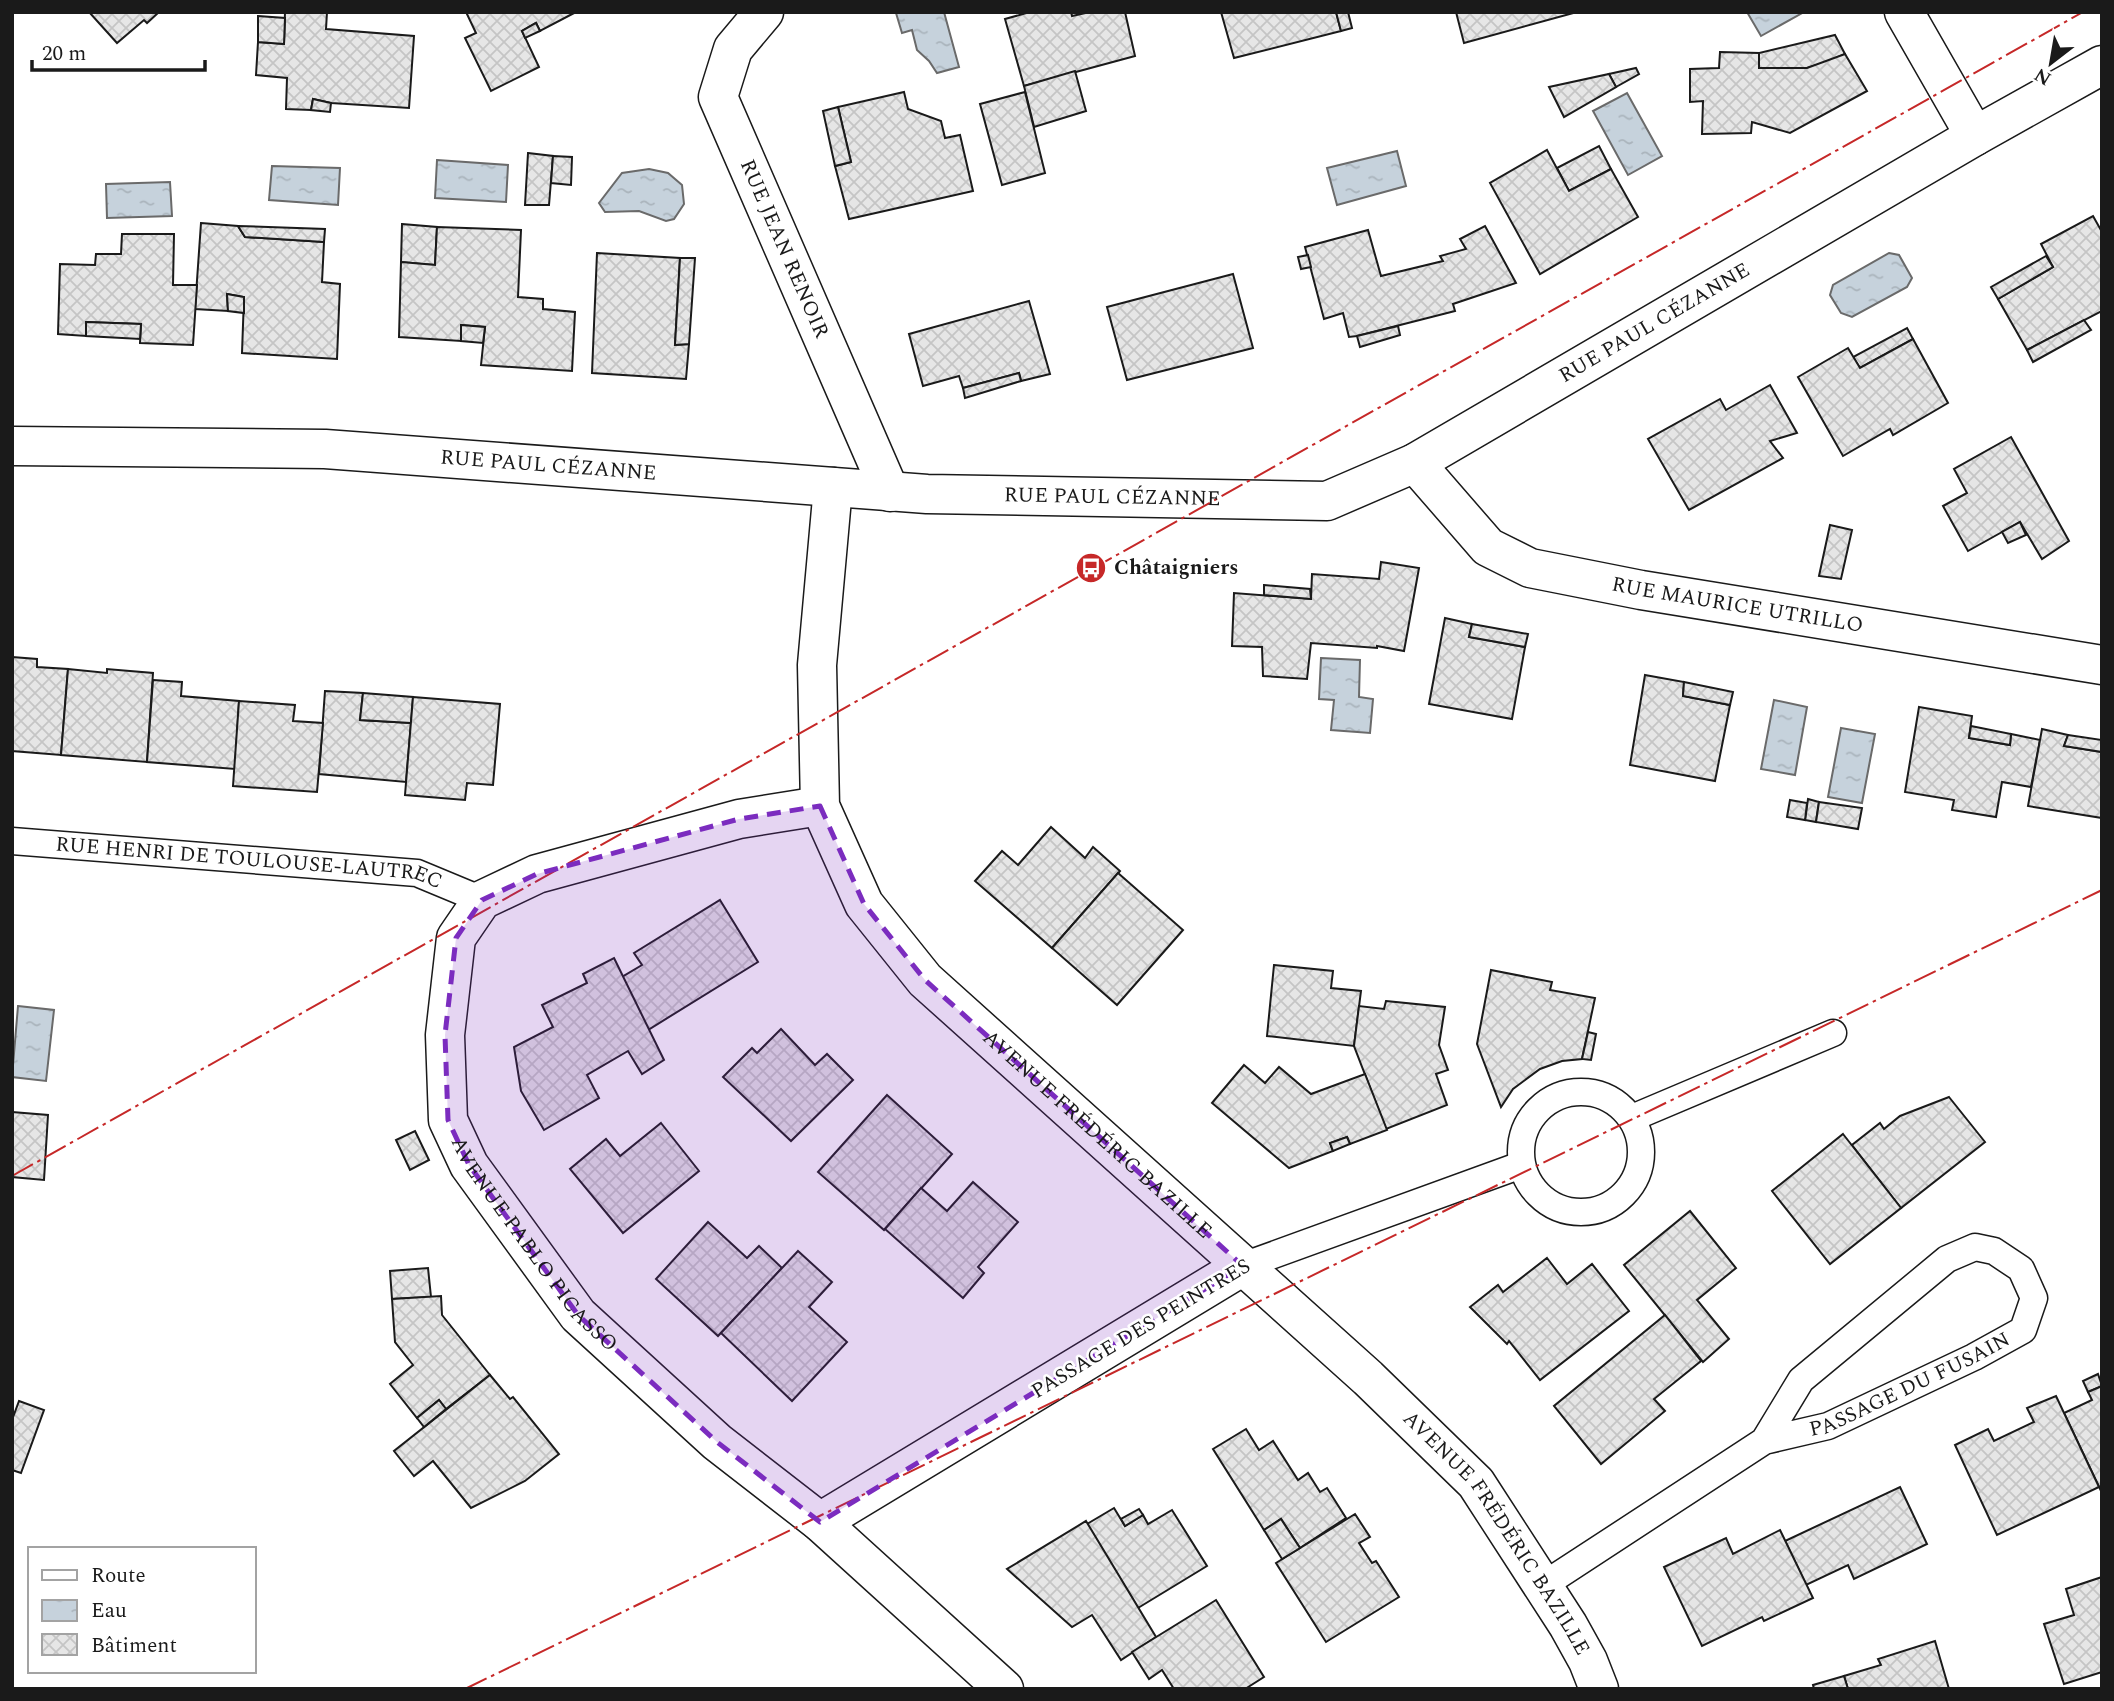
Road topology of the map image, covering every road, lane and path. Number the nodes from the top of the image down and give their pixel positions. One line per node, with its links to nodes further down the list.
1 (764, 12): 8 (street, RUE JEAN RENOIR)
2 (1904, 12): 4 (street)
3 (2102, 65): 4 (street, RUE PAUL CÉZANNE)
4 (1975, 136): 6 (street, RUE PAUL CÉZANNE)
5 (12, 446): 7 (street, RUE PAUL CÉZANNE)
6 (1415, 463): 8 (street, RUE PAUL CÉZANNE); 9 (street, RUE MAURICE UTRILLO)
7 (833, 487): 8 (street, RUE PAUL CÉZANNE); 10 (street, AVENUE FRÉDÉRIC BAZILLE)
8 (890, 492)
9 (2102, 665)
10 (821, 806): 12 (street); 16 (street, AVENUE FRÉDÉRIC BAZILLE)
11 (12, 841): 12 (lane, RUE HENRI DE TOULOUSE-LAUTREC)
12 (482, 900): 18 (street, AVENUE PABLO PICASSO)
13 (1833, 1033): 14 (lane)
14 (1632, 1118): 15 (lane); 15 (lane)
15 (1521, 1165): 16 (lane, PASSAGE DES PEINTRES)
16 (1243, 1266): 18 (street, PASSAGE DES PEINTRES); 19 (street, AVENUE FRÉDÉRIC BAZILLE)
17 (1764, 1441): 17 (lane, PASSAGE DU FUSAIN); 19 (lane, PASSAGE DU FUSAIN)
18 (820, 1522): 20 (street, AVENUE PABLO PICASSO)
19 (1542, 1586): 21 (street, AVENUE FRÉDÉRIC BAZILLE)
20 (1004, 1689)
21 (1599, 1689)

